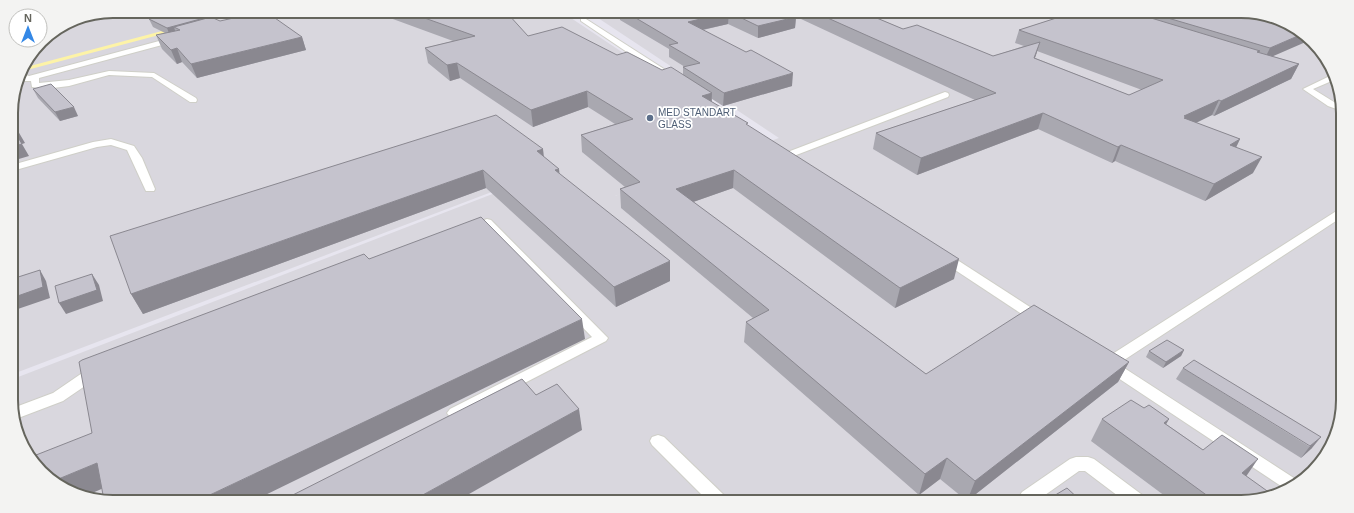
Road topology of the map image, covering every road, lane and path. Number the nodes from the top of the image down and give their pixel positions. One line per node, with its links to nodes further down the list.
1 (251, 18): 3 (street)
2 (583, 18): 6 (street)
3 (241, 21)
4 (180, 37): 7 (street)
5 (25, 76): 7 (street)
6 (669, 76)
7 (31, 78): 10 (street)
8 (1330, 79): 11 (street)
9 (945, 95): 12 (street)
10 (193, 100)
11 (1335, 106)
12 (801, 163)
13 (18, 166): 14 (street)
14 (150, 189)
15 (1336, 216): 23 (street)
16 (458, 233): 21 (street)
17 (936, 252): 18 (street)
18 (1048, 325)
19 (106, 366): 20 (street)
20 (19, 412)
21 (445, 418)
22 (658, 441): 24 (street)
23 (1288, 482)
24 (713, 495)
25 (1031, 495): 26 (street)
26 (1130, 495)

